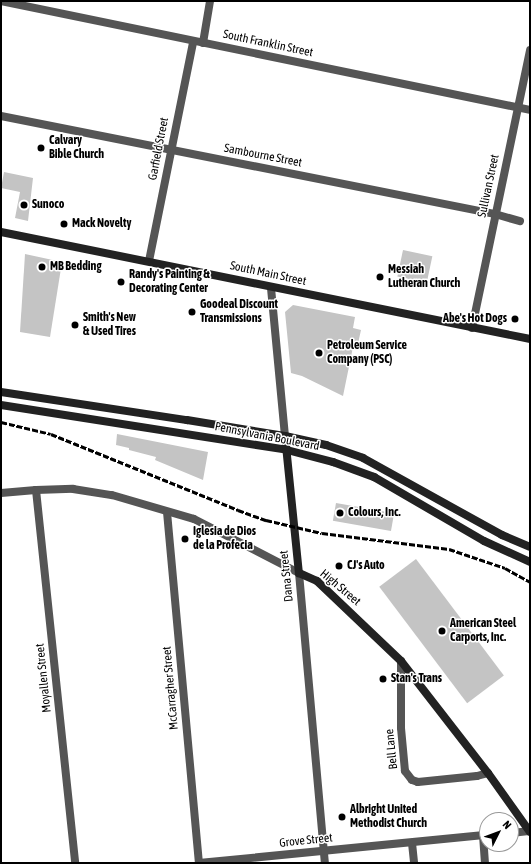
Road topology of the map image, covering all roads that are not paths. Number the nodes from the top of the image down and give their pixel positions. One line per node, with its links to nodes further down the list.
1 (210, 1): 5 (street)
2 (1, 2): 3 (street, South Franklin Street)
3 (14, 2): 4 (street, South Franklin Street)
4 (193, 42): 5 (street, South Franklin Street); 10 (street, Garfield Street)
5 (203, 42): 7 (street, South Franklin Street)
6 (530, 50): 7 (street, Sullivan Street)
7 (518, 108): 8 (street, South Franklin Street); 11 (street, Sullivan Street)
8 (530, 110)
9 (1, 116): 10 (street, Sambourne Street)
10 (171, 150): 11 (street, Sambourne Street); 14 (street, Garfield Street)
11 (495, 214): 12 (street, Sambourne Street); 16 (street, Sullivan Street)
12 (520, 221)
13 (1, 232): 14 (main road, South Main Street)
14 (149, 261): 15 (main road, South Main Street)
15 (271, 288): 16 (main road, South Main Street); 20 (street, Dana Street)
16 (472, 328): 17 (main road, South Main Street)
17 (530, 340)
18 (1, 392): 20 (main road, Pennsylvania Boulevard)
19 (1, 405): 21 (main road, Pennsylvania Boulevard)
20 (285, 436): 21 (main road, Dana Street); 25 (main road, Pennsylvania Boulevard)
21 (287, 450): 26 (main road, Pennsylvania Boulevard); 27 (main road, Dana Street)
22 (36, 490): 23 (street, High Street); 24 (street, High Street); 36 (street, Moyallen Street)
23 (1, 493)
24 (167, 512): 27 (street, High Street); 37 (street, McCarragher Street)
25 (530, 547)
26 (530, 562)
27 (300, 573): 28 (main road, High Street); 34 (street, Dana Street)
28 (401, 661): 29 (main road, High Street); 29 (street, Bell Lane)
29 (488, 773): 30 (main road, High Street)
30 (530, 831): 31 (street)
31 (519, 832)
32 (479, 836): 33 (street, Grove Street)
33 (412, 843): 34 (street, Grove Street); 39 (street)
34 (324, 851): 37 (street, Grove Street); 38 (street, Dana Street)
35 (485, 852): 40 (street)
36 (75, 863)
37 (199, 863)
38 (325, 863)
39 (414, 863)
40 (485, 863)

